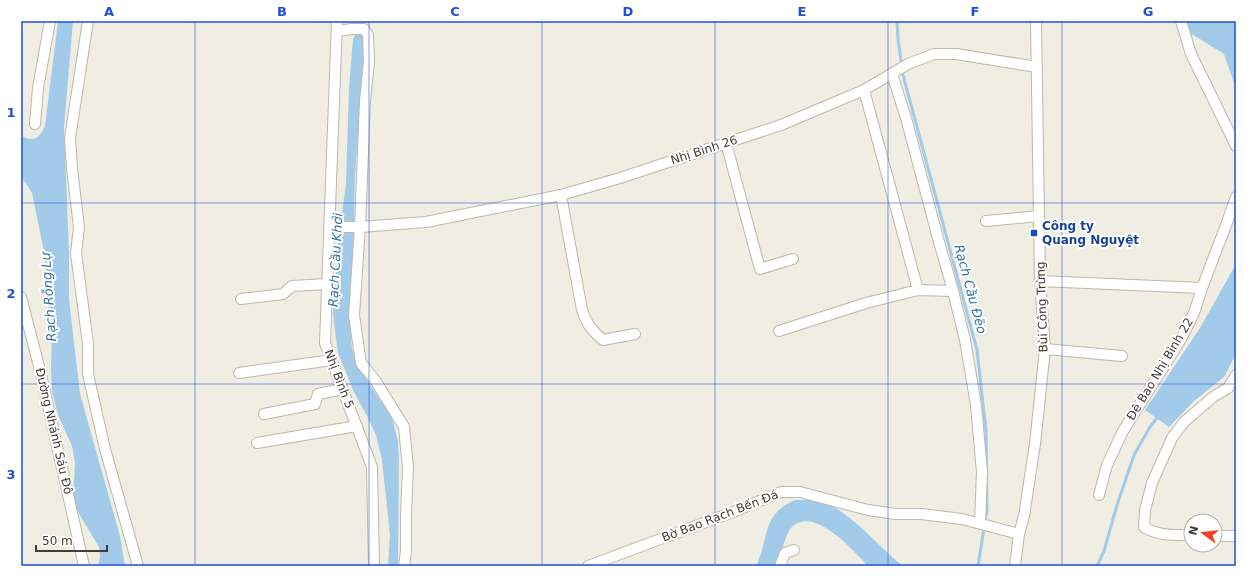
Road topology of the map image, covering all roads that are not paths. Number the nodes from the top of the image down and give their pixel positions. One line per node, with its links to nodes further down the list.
1 (50, 21): 9 (street)
2 (88, 21): 45 (street)
3 (1036, 21): 6 (street, Bùi Công Trừng)
4 (1181, 21): 11 (street)
5 (337, 26): 16 (street, Nhị Bình 5); 17 (street)
6 (1037, 67): 7 (street, Nhị Bình 26); 14 (street, Bùi Công Trừng)
7 (894, 72): 8 (street, Nhị Bình 26); 23 (street)
8 (864, 90): 10 (street, Nhị Bình 26); 22 (street)
9 (35, 124)
10 (726, 143): 12 (street, Nhị Bình 26); 18 (street)
11 (1236, 146)
12 (561, 195): 17 (street, Nhị Bình 26); 27 (street)
13 (1236, 197): 21 (street, Đê Bao Nhị Bình 22)
14 (1039, 216): 15 (street); 19 (street, Bùi Công Trừng)
15 (986, 221)
16 (333, 227): 17 (street, Nhị Bình 26); 20 (street, Nhị Bình 5)
17 (358, 227): 47 (street)
18 (793, 259)
19 (1040, 281): 21 (street); 28 (street, Bùi Công Trừng)
20 (327, 284): 25 (street); 30 (street, Nhị Bình 5)
21 (1202, 288): 37 (street, Đê Bao Nhị Bình 22)
22 (918, 290): 23 (street); 26 (street)
23 (953, 291): 38 (street)
24 (21, 298): 44 (street, Đường Nhánh Sáu Đô)
25 (240, 299)
26 (779, 331)
27 (635, 334)
28 (1045, 349): 29 (street); 39 (street, Bùi Công Trừng)
29 (1122, 356)
30 (332, 360): 31 (street); 33 (street, Nhị Bình 5)
31 (238, 373)
32 (1236, 375): 40 (street)
33 (342, 389): 34 (street); 35 (street, Nhị Bình 5)
34 (264, 414)
35 (357, 426): 36 (street); 46 (street, Nhị Bình 5)
36 (257, 443)
37 (1099, 495)
38 (982, 524): 39 (street, Bờ Bao Rạch Bến Đá); 48 (street, Bờ Bao Rạch Bến Đá)
39 (1019, 534): 50 (street, Bùi Công Trừng)
40 (1183, 535)
41 (1223, 536): 42 (street)
42 (1236, 536)
43 (794, 550): 49 (street)
44 (84, 566)
45 (138, 566)
46 (374, 566)
47 (404, 566)
48 (588, 566)
49 (780, 566)
50 (1015, 566)

